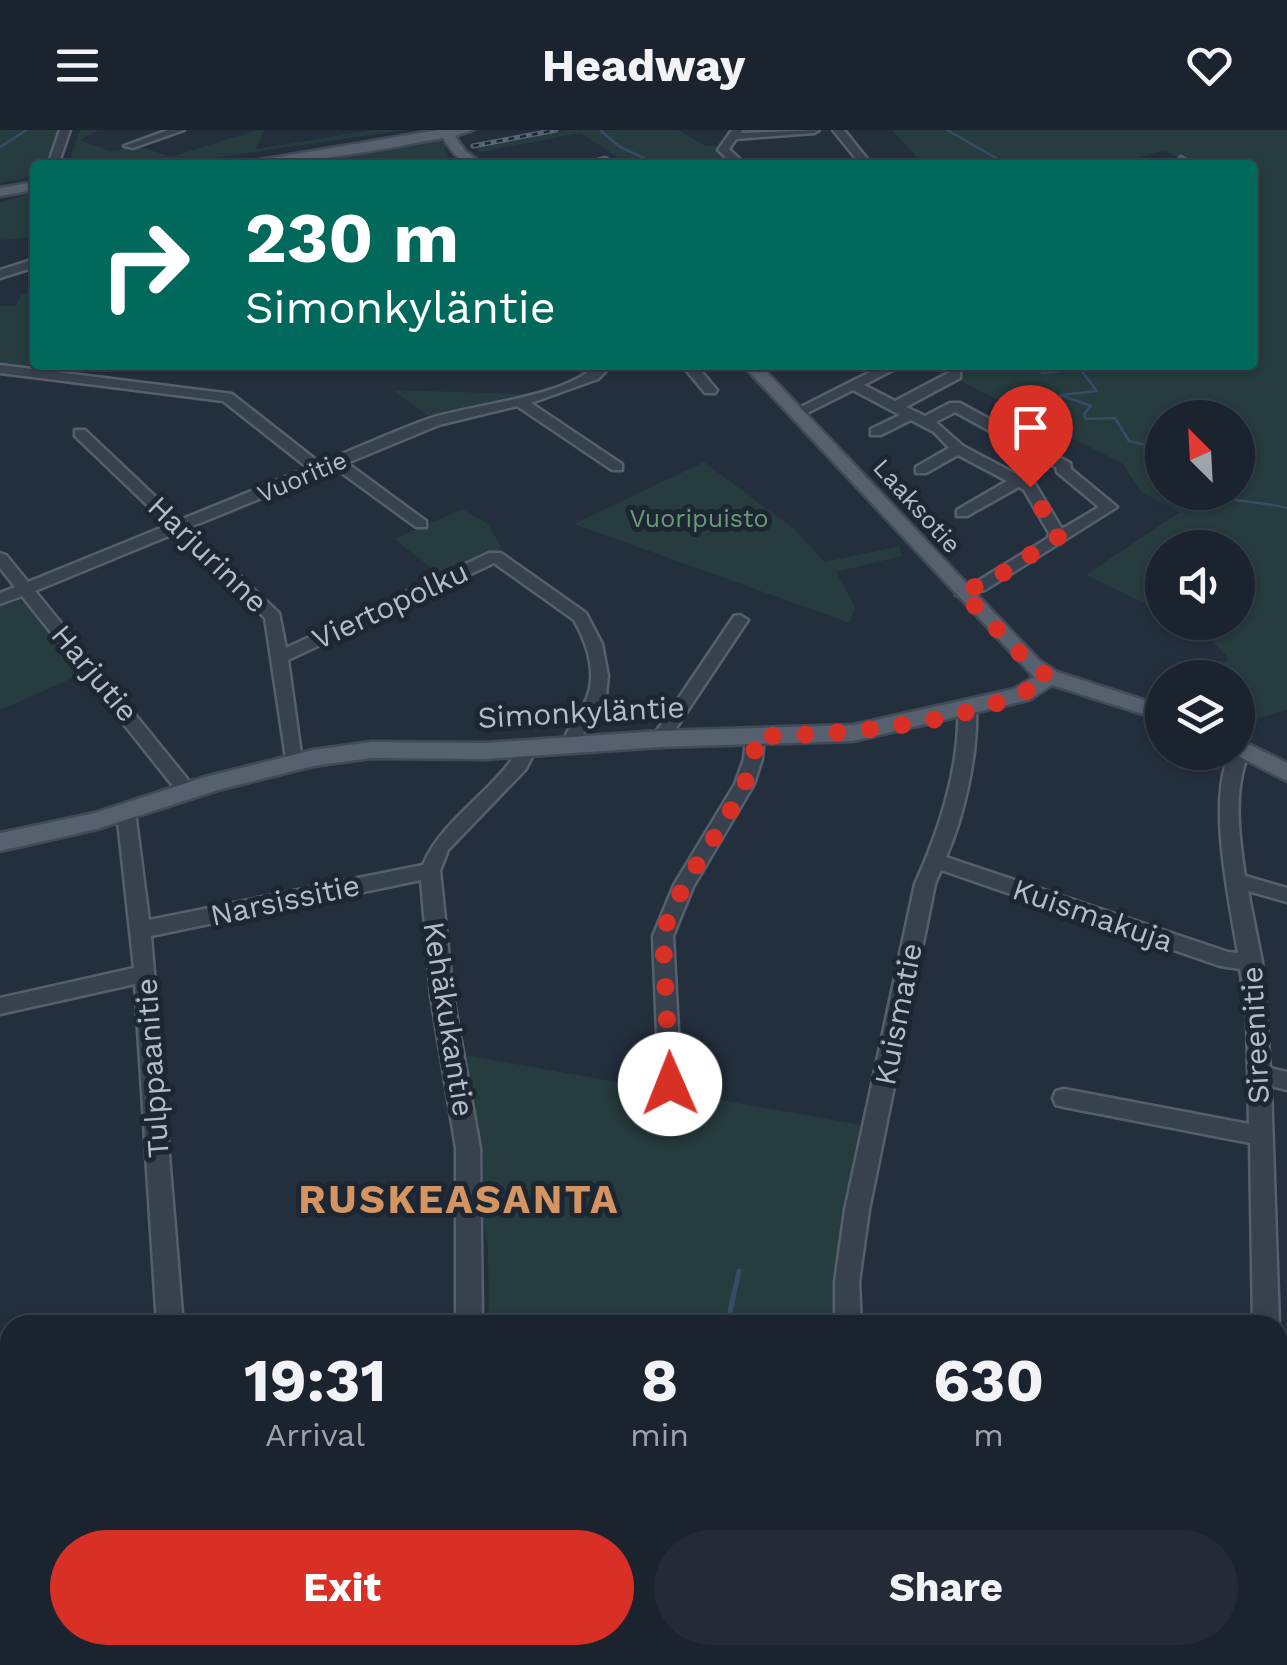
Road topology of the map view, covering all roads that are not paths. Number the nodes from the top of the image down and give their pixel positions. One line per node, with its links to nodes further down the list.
1 (64, 130): 8 (street)
2 (179, 130): 7 (street)
3 (814, 130): 6 (street)
4 (838, 130): 12 (street)
5 (452, 131): 9 (main road); 10 (main road)
6 (737, 133): 11 (street)
7 (129, 146)
8 (55, 160)
9 (274, 160)
10 (470, 160)
11 (735, 160)
12 (864, 160)
13 (30, 187): 14 (main road)
14 (0, 192)
15 (30, 264): 16 (street)
16 (0, 274)
17 (0, 368): 24 (street)
18 (112, 370): 24 (street)
19 (598, 370): 27 (street, Vuoritie)
20 (693, 370): 26 (street)
21 (756, 370): 29 (main road, Laaksotie)
22 (885, 370): 25 (street)
23 (955, 375): 28 (street)
24 (97, 379): 37 (street)
25 (855, 386): 28 (street); 29 (street)
26 (710, 390)
27 (520, 402): 34 (street, Vuoritie); 35 (street)
28 (895, 406): 30 (street)
29 (798, 412): 46 (main road, Laaksotie)
30 (918, 418): 32 (street); 33 (street); 33 (street)
31 (80, 432): 42 (street, Harjurinne)
32 (876, 432)
33 (985, 447): 36 (street); 38 (street); 39 (street)
34 (337, 462): 37 (street, Vuoritie); 41 (street)
35 (617, 468)
36 (1062, 469): 39 (street); 43 (street)
37 (319, 470): 42 (street, Vuoritie)
38 (922, 470)
39 (1024, 484): 40 (street); 43 (street)
40 (962, 513)
41 (421, 524)
42 (181, 528): 45 (street, Vuoritie); 49 (street, Harjurinne)
43 (1058, 537): 46 (street)
44 (0, 558): 45 (street, Harjutie)
45 (25, 590): 47 (street, Vuoritie); 61 (street, Harjutie)
46 (962, 592): 50 (main road, Laaksotie)
47 (0, 599)
48 (740, 620): 54 (street)
49 (280, 657): 55 (street, Viertopolku); 58 (street, Harjurinne)
50 (1049, 677): 51 (main road); 52 (main road, Simonkyläntie)
51 (1145, 707)
52 (966, 709): 53 (main road, Simonkyläntie); 64 (street, Kuismatie)
53 (755, 736): 54 (main road, Simonkyläntie); 74 (street)
54 (660, 738): 55 (main road, Simonkyläntie)
55 (572, 746): 56 (main road, Simonkyläntie)
56 (527, 749): 58 (main road, Simonkyläntie); 65 (street)
57 (1255, 756): 60 (main road)
58 (293, 761): 61 (main road, Simonkyläntie)
59 (1232, 770): 66 (street, Sireenitie)
60 (1287, 773)
61 (188, 790): 62 (main road, Simonkyläntie)
62 (126, 812): 63 (main road, Simonkyläntie); 68 (street, Tulppaanitie)
63 (0, 842)
64 (936, 861): 69 (street, Kuismakuja); 79 (street, Kuismatie)
65 (430, 870): 68 (street, Narsissitie); 78 (street, Kehäkukantie)
66 (1236, 880): 67 (street); 69 (street, Sireenitie)
67 (1287, 895)
68 (140, 930): 70 (street, Tulppaanitie)
69 (1252, 962): 72 (street, Sireenitie)
70 (145, 974): 71 (street); 77 (street, Tulppaanitie)
71 (0, 1006)
72 (1261, 1075): 73 (street); 76 (street, Sireenitie)
73 (1287, 1081)
74 (670, 1084)
75 (1064, 1098): 76 (street)
76 (1258, 1135): 80 (street, Sireenitie)
77 (169, 1315)
78 (470, 1315)
79 (848, 1315)
80 (1266, 1315)

